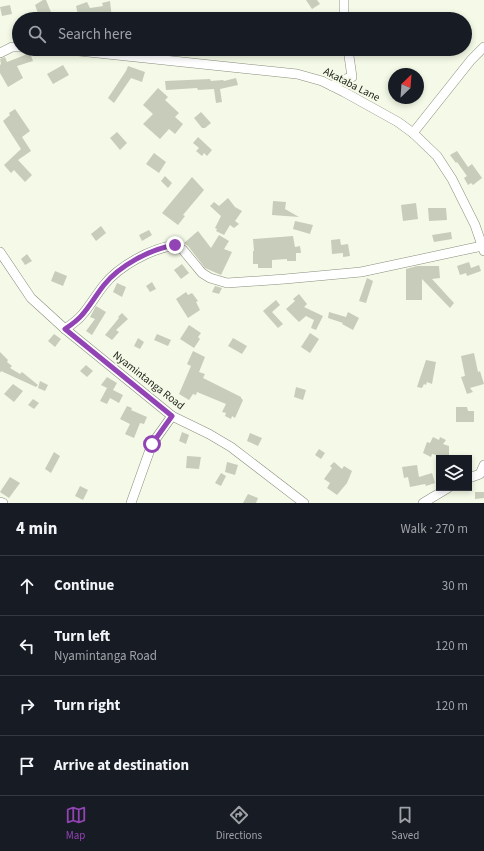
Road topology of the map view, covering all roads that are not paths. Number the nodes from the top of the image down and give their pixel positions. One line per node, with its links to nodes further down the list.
1 (344, 0): 2 (street)
2 (344, 12)
3 (12, 47): 5 (street)
4 (484, 47): 9 (street)
5 (0, 53)
6 (126, 56): 8 (street, Akataba Lane)
7 (349, 56): 8 (street)
8 (332, 86): 9 (street, Akataba Lane)
9 (413, 132): 10 (street, Akataba Lane)
10 (483, 249): 12 (street)
11 (0, 252): 12 (street, Nyamintanga Road)
12 (65, 329): 13 (street, Nyamintanga Road)
13 (172, 416): 19 (street); 20 (street, Nyamintanga Road)
14 (484, 465): 15 (street)
15 (472, 477)
16 (443, 491): 21 (street)
17 (0, 502): 18 (street)
18 (3, 503)
19 (131, 503)
20 (304, 503)
21 (423, 503)

